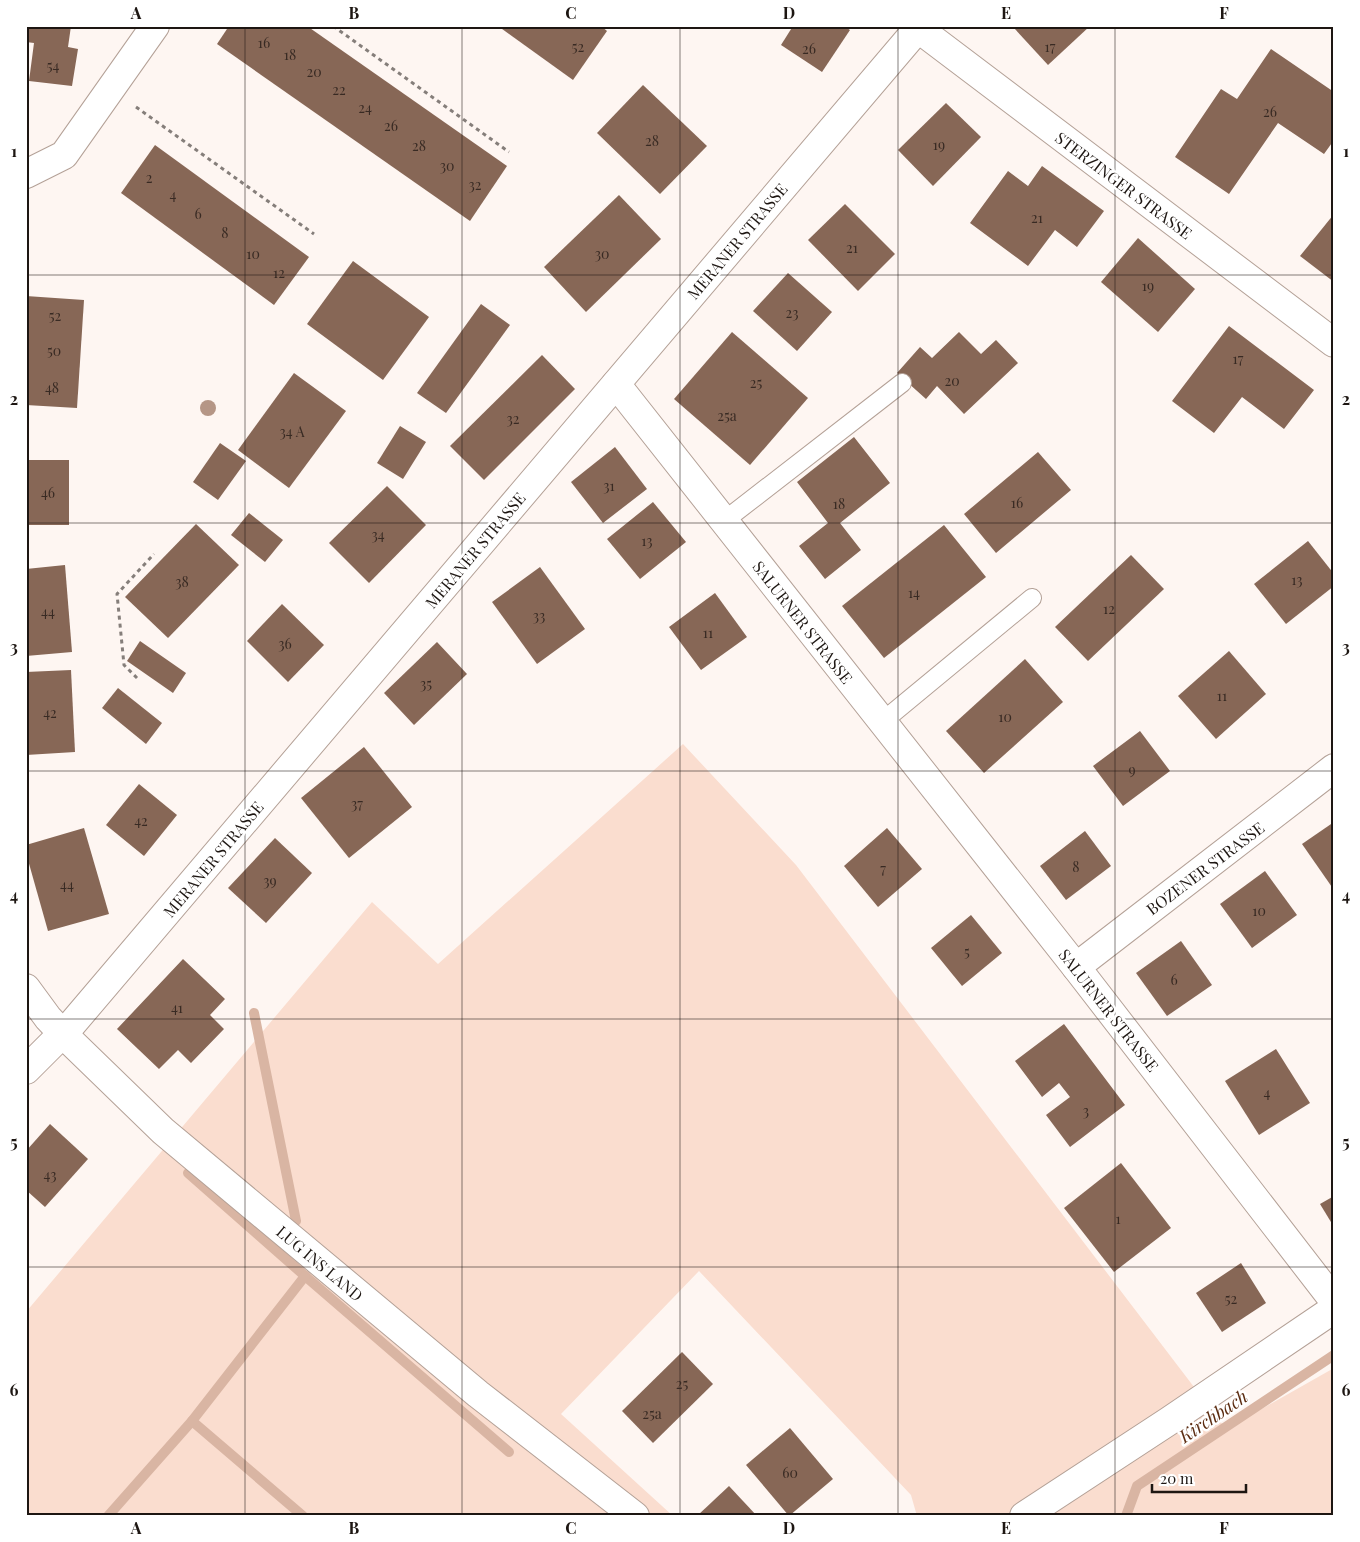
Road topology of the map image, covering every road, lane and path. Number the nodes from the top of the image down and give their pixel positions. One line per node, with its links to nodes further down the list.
1 (155, 26): 4 (street)
2 (332, 26): 5 (path)
3 (918, 27): 8 (street, STERZINGER STRASSE); 10 (street, MERANER STRASSE)
4 (111, 89): 6 (street); 7 (path)
5 (509, 152)
6 (26, 174)
7 (314, 234)
8 (1334, 344)
9 (902, 383): 11 (lane)
10 (616, 384): 11 (street, SALURNER STRASSE); 19 (street, MERANER STRASSE)
11 (724, 521): 15 (street, SALURNER STRASSE)
12 (154, 554): 14 (path)
13 (1032, 598): 15 (lane)
14 (137, 678)
15 (882, 722): 17 (street, SALURNER STRASSE)
16 (1334, 768): 17 (street, BOZENER STRASSE)
17 (1076, 966): 21 (street, SALURNER STRASSE)
18 (26, 988): 19 (street, LUG INS LAND)
19 (63, 1034): 20 (street, MERANER STRASSE); 23 (street, LUG INS LAND)
20 (26, 1070)
21 (1334, 1300)
22 (1334, 1309): 24 (street)
23 (635, 1516)
24 (1024, 1516)

